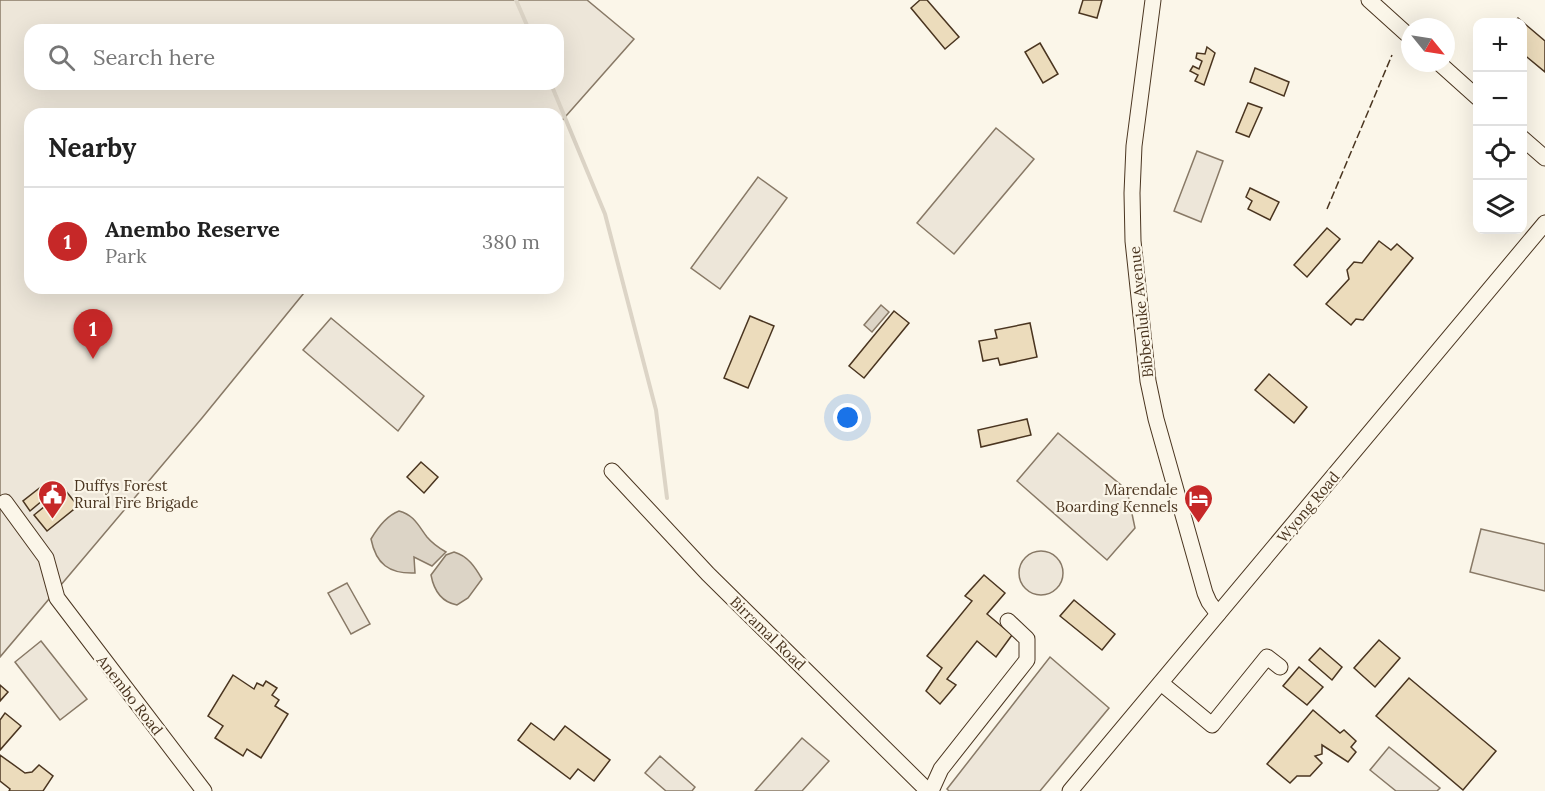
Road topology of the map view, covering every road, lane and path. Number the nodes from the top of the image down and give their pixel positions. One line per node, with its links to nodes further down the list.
1 (1153, 0): 11 (street, Bibbenluke Avenue)
2 (1369, 0): 3 (street)
3 (1401, 29)
4 (1449, 72): 5 (street)
5 (1473, 94)
6 (1527, 142): 7 (street)
7 (1545, 158)
8 (1545, 223): 11 (street, Wyong Road)
9 (612, 471): 16 (street, Birramal Road)
10 (5, 502): 15 (street, Anembo Road)
11 (1218, 614): 14 (street, Wyong Road)
12 (1008, 621): 16 (street, Birramal Road)
13 (1280, 667): 14 (street)
14 (1161, 683): 17 (street, Wyong Road)
15 (204, 791)
16 (929, 791)
17 (1070, 791)

